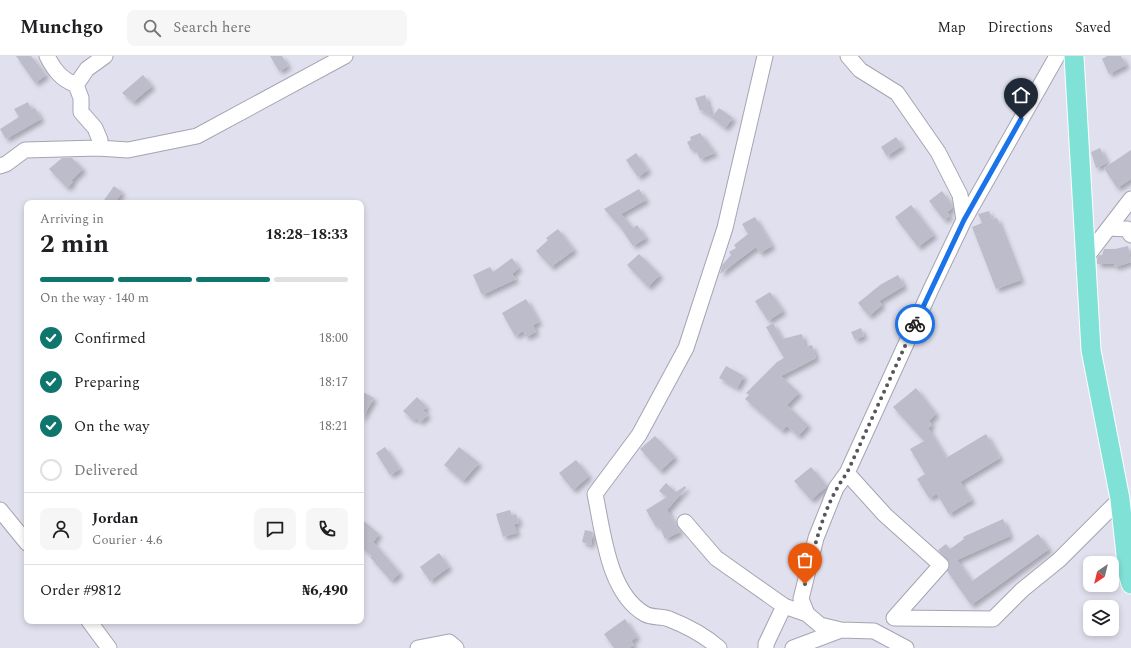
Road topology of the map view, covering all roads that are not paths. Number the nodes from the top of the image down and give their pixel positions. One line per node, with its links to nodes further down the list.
1 (47, 56): 8 (street)
2 (105, 56): 8 (street)
3 (345, 56): 9 (street)
4 (765, 56): 31 (street)
5 (848, 56): 12 (street)
6 (1057, 56): 12 (street)
7 (1074, 56): 15 (main road)
8 (76, 85): 9 (street)
9 (98, 148): 10 (street)
10 (0, 166)
11 (1131, 199): 13 (street)
12 (964, 220): 16 (street)
13 (1109, 228): 14 (street); 15 (street)
14 (1131, 235)
15 (1084, 260): 17 (main road)
16 (847, 473): 23 (street); 24 (street)
17 (1120, 499): 21 (main road); 24 (street)
18 (0, 510): 20 (street)
19 (685, 522): 22 (street)
20 (24, 539)
21 (1131, 584)
22 (784, 606): 23 (street); 32 (street)
23 (806, 614): 26 (street)
24 (894, 618): 27 (street)
25 (91, 624): 28 (street)
26 (840, 630): 27 (street); 33 (street); 34 (street)
27 (874, 631): 35 (street)
28 (109, 648)
29 (418, 648): 30 (street)
30 (456, 648)
31 (719, 648)
32 (766, 648)
33 (792, 648)
34 (823, 648)
35 (906, 648)

